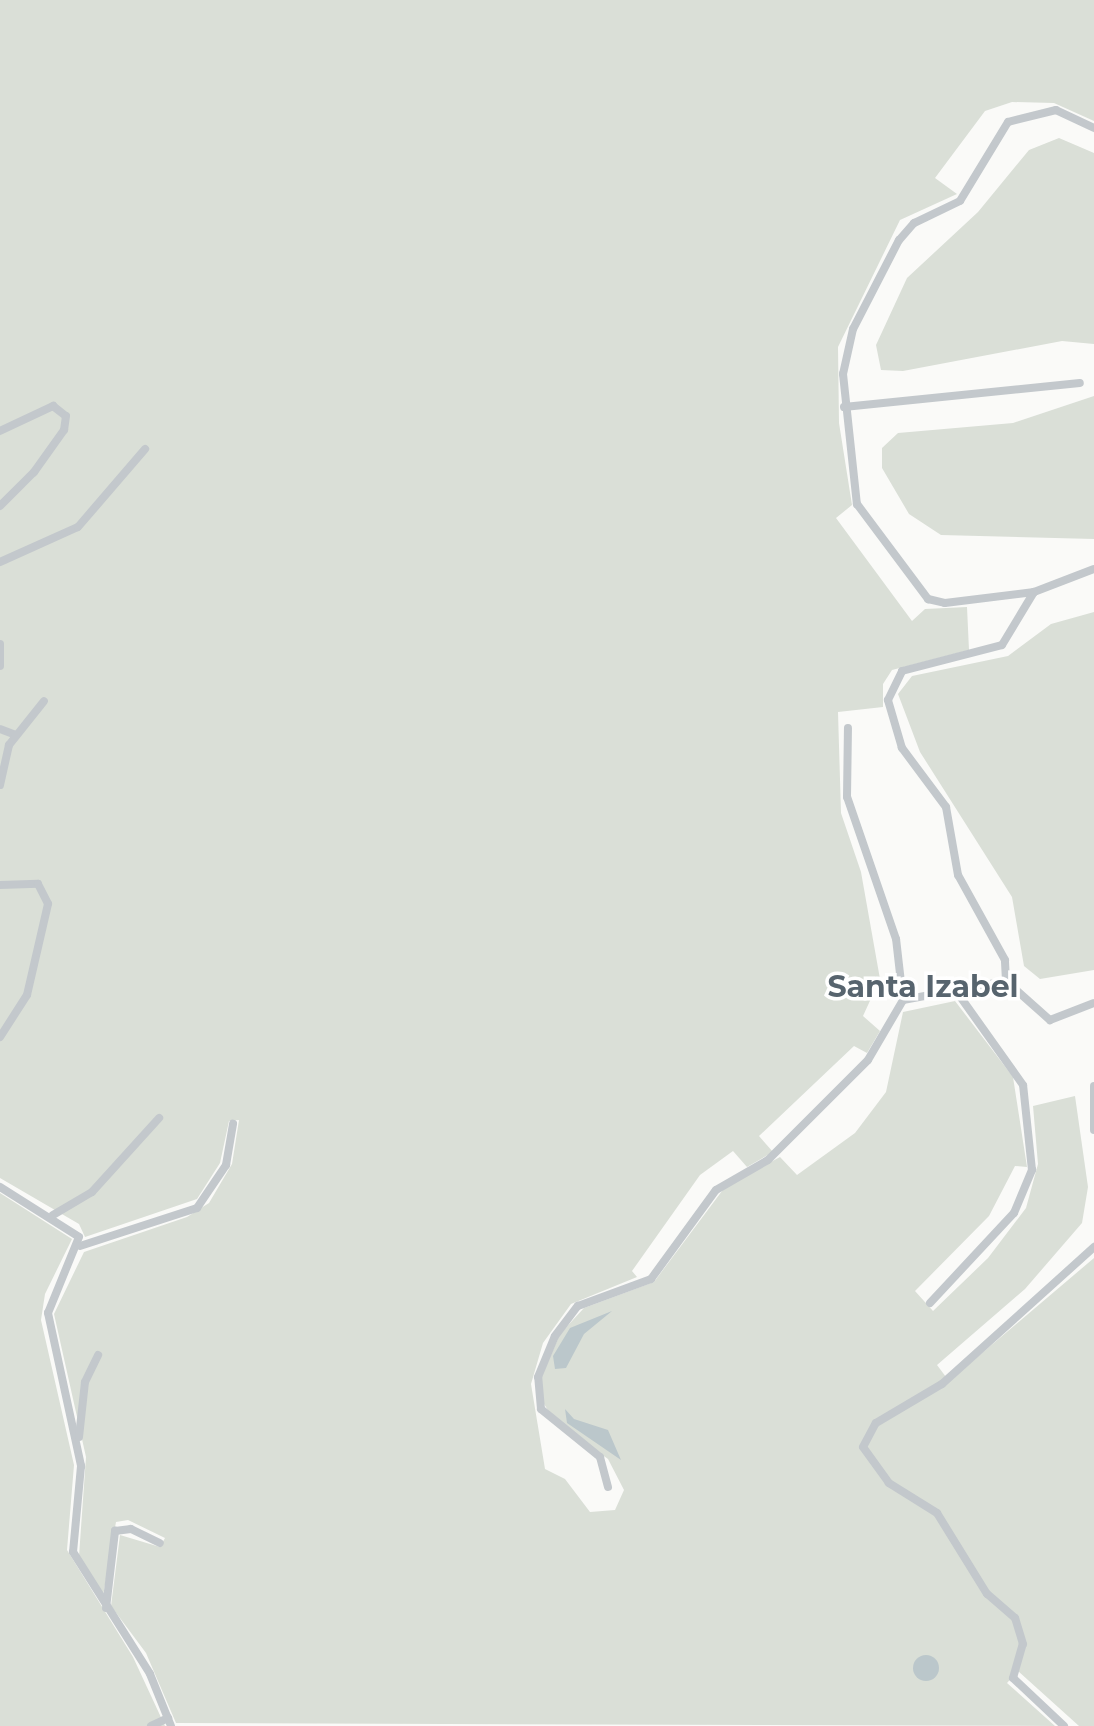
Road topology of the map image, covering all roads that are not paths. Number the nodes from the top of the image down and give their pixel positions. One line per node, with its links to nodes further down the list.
1 (1094, 128): 3 (street)
2 (1080, 383): 3 (street)
3 (844, 407): 9 (street)
4 (0, 431): 6 (street)
5 (145, 449): 7 (street)
6 (0, 506)
7 (0, 562)
8 (1094, 569): 9 (street)
9 (1034, 592): 18 (street)
10 (0, 644): 11 (street)
11 (0, 666)
12 (44, 701): 15 (street)
13 (848, 728): 20 (street)
14 (0, 729): 15 (street)
15 (16, 735): 16 (street)
16 (0, 785)
17 (0, 886): 22 (street)
18 (1006, 981): 19 (street); 21 (street)
19 (957, 992): 20 (street); 31 (street)
20 (903, 1000): 34 (street)
21 (1094, 1003)
22 (0, 1037)
23 (1094, 1086): 26 (street)
24 (159, 1118): 28 (street)
25 (233, 1124): 29 (street)
26 (1094, 1130)
27 (0, 1187): 28 (street)
28 (53, 1215): 29 (street)
29 (80, 1246): 33 (street)
30 (1094, 1247): 39 (street)
31 (930, 1303)
32 (98, 1355): 33 (street)
33 (78, 1444): 36 (street)
34 (608, 1487)
35 (160, 1543): 36 (street)
36 (106, 1608): 37 (street)
37 (169, 1722): 38 (street)
38 (151, 1726)
39 (1064, 1726)

